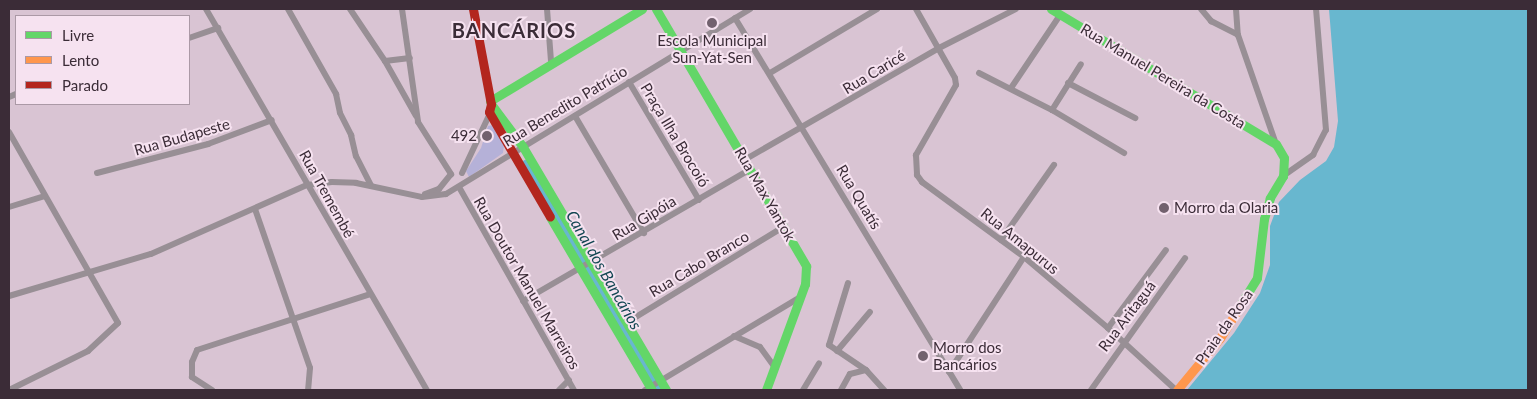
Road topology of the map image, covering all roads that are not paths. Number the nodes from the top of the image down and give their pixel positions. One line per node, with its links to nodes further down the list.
1 (206, 9): 19 (street, Rua Tremembé)
2 (288, 9): 53 (street)
3 (350, 9): 25 (street)
4 (402, 9): 24 (street)
5 (473, 9): 33 (street)
6 (547, 9): 26 (street)
7 (642, 9): 26 (street)
8 (656, 9): 23 (street, Rua Max Yantok)
9 (750, 9): 18 (street, Rua Benedito Patrício)
10 (877, 9): 28 (street)
11 (916, 9): 22 (street)
12 (1016, 9): 22 (street, Rua Caricé)
13 (1051, 9): 17 (street, Rua Manuel Pereira da Costa)
14 (1201, 9): 20 (street)
15 (1236, 9): 20 (street)
16 (1316, 9): 50 (street)
17 (1060, 15): 32 (street); 41 (street, Rua Manuel Pereira da Costa)
18 (735, 18): 23 (street, Rua Benedito Patrício); 28 (street, Rua Quatís)
19 (218, 28): 21 (street); 37 (street, Rua Tremembé)
20 (1238, 35): 41 (street)
21 (190, 38)
22 (939, 48): 39 (street, Rua Caricé); 62 (street, Rua Amapurus)
23 (681, 51): 30 (street, Rua Benedito Patrício); 45 (street, Rua Max Yantok)
24 (410, 58): 25 (street); 38 (street)
25 (385, 61): 38 (street)
26 (551, 61): 33 (street)
27 (1081, 64): 31 (street)
28 (770, 73): 39 (street, Rua Quatís)
29 (980, 73): 32 (street)
30 (630, 82): 35 (street, Rua Benedito Patrício); 57 (street, Praça Ilha Brocoió)
31 (1068, 83): 34 (street); 36 (street)
32 (1011, 88): 34 (street)
33 (492, 106): 42 (street); 43 (street); 49 (street)
34 (1052, 110): 44 (street)
35 (575, 116): 42 (street, Rua Benedito Patrício); 61 (street)
36 (1135, 118)
37 (272, 120): 48 (street, Rua Budapeste); 52 (street, Rua Tremembé)
38 (418, 122): 51 (street)
39 (802, 127): 45 (street, Rua Caricé); 84 (street, Rua Quatís)
40 (9, 132): 56 (street)
41 (1276, 144): 50 (street)
42 (523, 147): 43 (street, Rua Benedito Patrício); 66 (street)
43 (513, 152): 54 (street, Rua Benedito Patrício); 67 (street)
44 (1124, 154)
45 (746, 159): 47 (street, Rua Max Yantok)
46 (1054, 165): 62 (street)
47 (751, 169): 57 (street, Rua Gipóia); 60 (street, Rua Max Yantok)
48 (97, 173)
49 (462, 173): 51 (street); 54 (street)
50 (1283, 176): 100 (street, Praia da Rosa)
51 (450, 177): 54 (street); 55 (street)
52 (307, 185): 53 (street, Rua Benedito Patrício); 59 (street, Rua Benedito Patrício); 70 (street, Rua Tremembé)
53 (371, 185): 55 (street, Rua Benedito Patrício)
54 (460, 186): 55 (street, Rua Benedito Patrício); 73 (street, Rua Doutor Manuel Marreiros)
55 (416, 195)
56 (44, 196): 58 (street); 68 (street)
57 (699, 200): 61 (street, Rua Gipóia)
58 (9, 207)
59 (255, 209): 68 (street, Rua Benedito Patrício); 75 (street)
60 (785, 226): 72 (street, Rua Max Yantok); 76 (street, Rua Cabo Branco)
61 (644, 233): 66 (street, Rua Gipóia)
62 (1001, 240): 64 (street, Rua Amapurus)
63 (1166, 250): 77 (street)
64 (1024, 257): 77 (street, Rua Amapurus); 84 (street)
65 (1185, 258): 79 (street, Rua Aritaguá)
66 (591, 265): 67 (street, Rua Gipóia); 76 (street)
67 (582, 270): 73 (street, Rua Gipóia); 86 (street)
68 (87, 271): 71 (street, Rua Benedito Patrício); 87 (street)
69 (848, 283): 80 (street)
70 (370, 294): 75 (street); 90 (street, Rua Tremembé)
71 (9, 296)
72 (799, 298): 78 (street); 82 (street, Rua Max Yantok)
73 (522, 302): 85 (street, Rua Doutor Manuel Marreiros)
74 (870, 312): 80 (street)
75 (294, 319): 88 (street); 89 (street)
76 (626, 323): 86 (street)
77 (1108, 328): 79 (street, Rua Amapurus)
78 (734, 336): 82 (street); 86 (street)
79 (1124, 342): 99 (street, Rua Aritaguá); 100 (street, Rua Amapurus)
80 (837, 351): 83 (street)
81 (819, 364): 95 (street)
82 (775, 368): 94 (street, Rua Max Yantok)
83 (866, 370): 96 (street); 97 (street)
84 (949, 372): 98 (street, Rua Quatís)
85 (569, 380): 91 (street); 92 (street, Rua Doutor Manuel Marreiros)
86 (653, 386): 93 (street)
87 (9, 390)
88 (212, 390)
89 (308, 390)
90 (427, 390)
91 (558, 390)
92 (574, 390)
93 (666, 390)
94 (766, 390)
95 (802, 390)
96 (841, 390)
97 (884, 390)
98 (960, 390)
99 (1090, 390)
100 (1176, 390)

